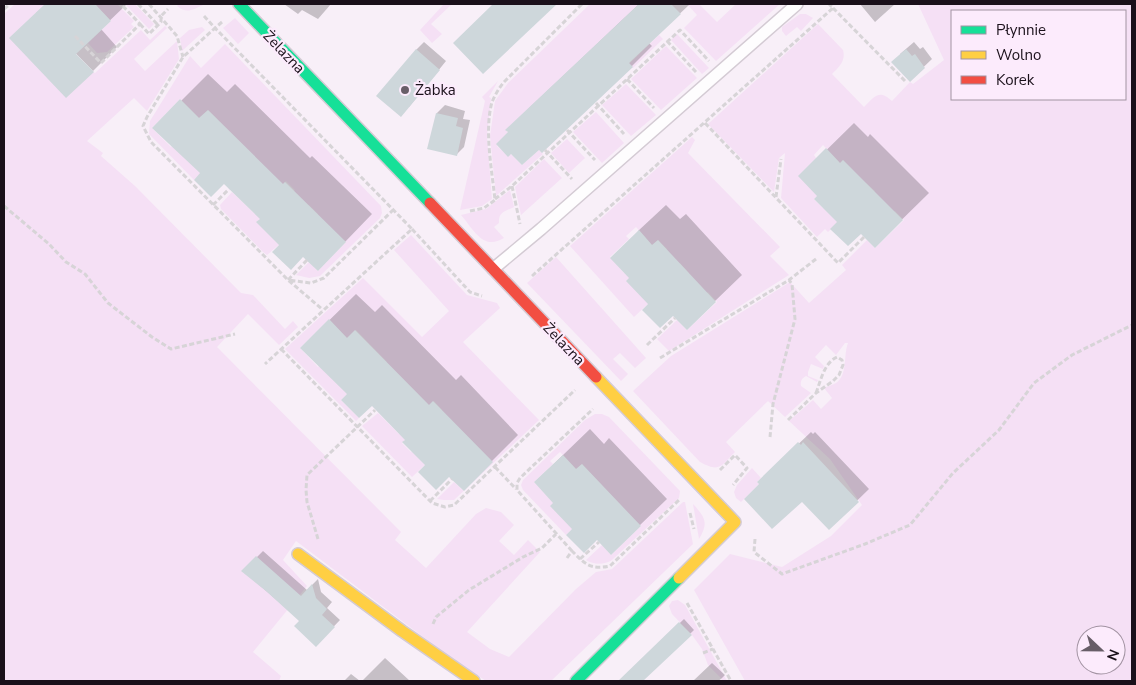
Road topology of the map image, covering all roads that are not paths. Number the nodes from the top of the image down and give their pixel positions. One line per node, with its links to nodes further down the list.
1 (797, 4): 3 (lane)
2 (240, 5): 3 (street, Żelazna)
3 (493, 269): 6 (street, Żelazna)
4 (298, 554): 5 (street)
5 (474, 681)
6 (576, 681)

